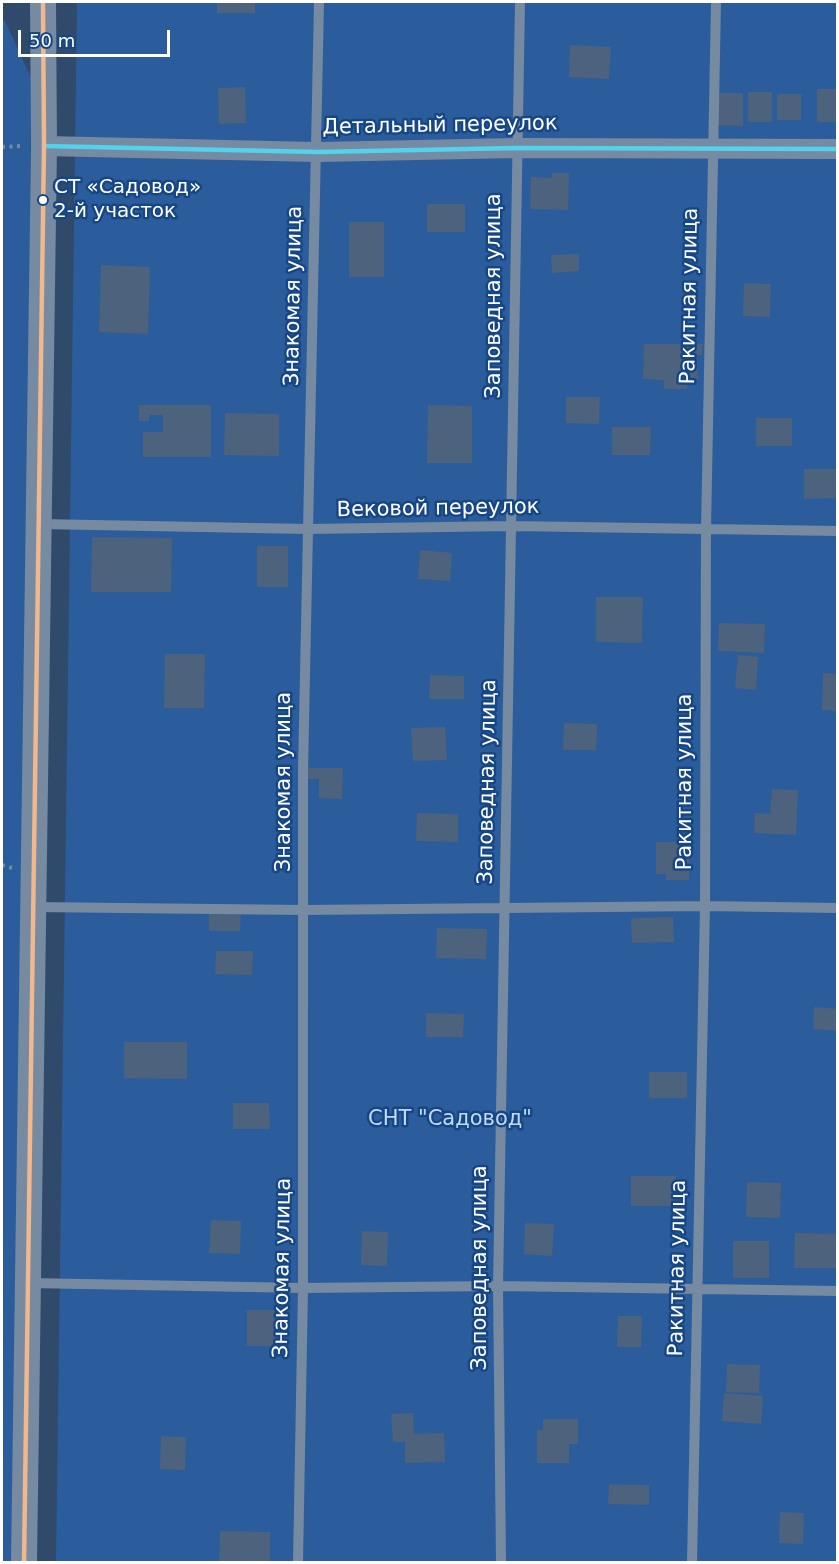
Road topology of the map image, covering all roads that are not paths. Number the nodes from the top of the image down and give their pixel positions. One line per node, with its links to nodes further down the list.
1 (43, 2): 5 (street)
2 (319, 2): 9 (lane, Знакомая улица)
3 (520, 2): 6 (lane, Заповедная улица)
4 (716, 2): 7 (lane, Ракитная улица)
5 (44, 146): 9 (street, Детальный переулок); 10 (street)
6 (516, 148): 7 (street, Детальный переулок); 9 (street, Детальный переулок); 11 (lane, Заповедная улица)
7 (712, 148): 8 (street, Детальный переулок); 13 (lane, Ракитная улица)
8 (837, 149)
9 (318, 152): 12 (lane, Знакомая улица)
10 (39, 524): 12 (lane, Вековой переулок); 16 (street)
11 (512, 526): 12 (lane, Вековой переулок); 13 (lane, Вековой переулок); 17 (lane, Заповедная улица)
12 (308, 530): 19 (lane, Знакомая улица)
13 (706, 530): 14 (lane, Вековой переулок); 15 (lane, Ракитная улица)
14 (837, 531)
15 (705, 906): 17 (lane); 18 (lane); 23 (lane, Ракитная улица)
16 (33, 907): 19 (lane); 20 (street)
17 (505, 907): 19 (lane); 21 (lane, Заповедная улица)
18 (837, 908)
19 (304, 910): 22 (lane, Знакомая улица)
20 (28, 1283): 22 (lane); 25 (street)
21 (498, 1286): 22 (lane); 23 (lane); 27 (lane, Заповедная улица)
22 (303, 1288): 26 (lane, Знакомая улица)
23 (696, 1290): 24 (lane); 28 (lane, Ракитная улица)
24 (837, 1291)
25 (24, 1563)
26 (298, 1563)
27 (501, 1563)
28 (692, 1563)

